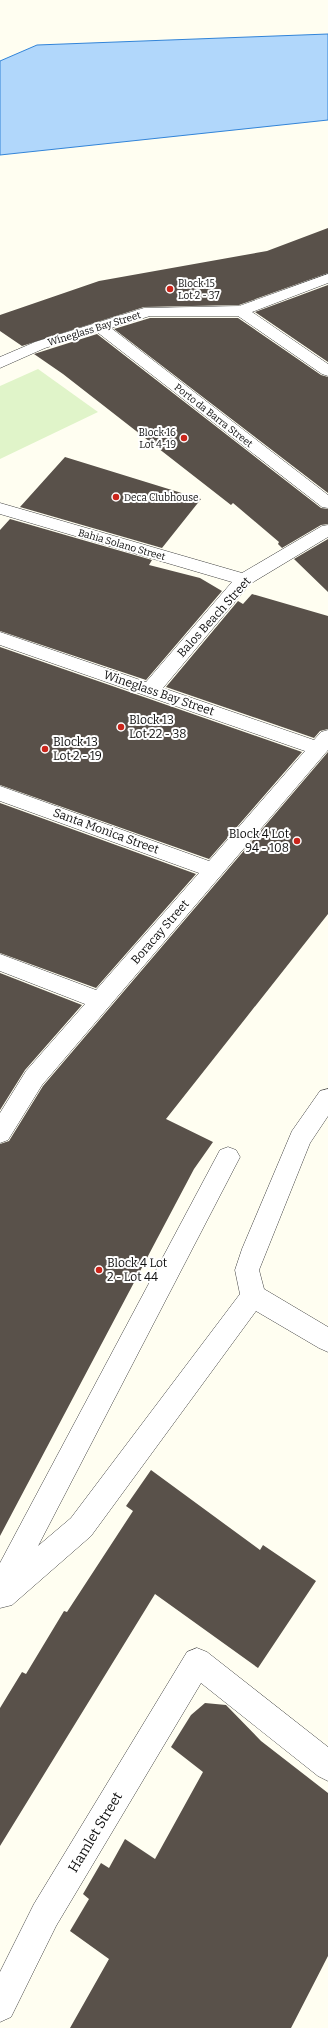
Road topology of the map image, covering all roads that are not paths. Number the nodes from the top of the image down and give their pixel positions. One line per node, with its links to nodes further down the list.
1 (328, 278): 2 (street)
2 (240, 311): 3 (street, Wineglass Bay Street); 5 (street)
3 (99, 326): 4 (street, Wineglass Bay Street); 6 (street, Porto da Barra Street)
4 (0, 363)
5 (328, 371)
6 (328, 504)
7 (0, 508): 9 (street, Bahia Solano Street)
8 (328, 530): 9 (street, Balos Beach Street)
9 (244, 580): 11 (street, Balos Beach Street)
10 (0, 638): 11 (street, Wineglass Bay Street)
11 (150, 690): 12 (street, Wineglass Bay Street)
12 (322, 743): 14 (street, Boracay Street)
13 (0, 793): 14 (street, Santa Monica Street)
14 (213, 870): 16 (street, Boracay Street)
15 (0, 962): 16 (street)
16 (100, 1001): 18 (street, Boracay Street)
17 (328, 1098): 20 (street)
18 (0, 1133)
19 (228, 1156): 22 (street)
20 (253, 1296): 21 (street); 23 (street)
21 (328, 1340)
22 (0, 1591)
23 (0, 1598)
24 (328, 1766): 25 (street, Hamlet Street)
25 (0, 2006)

